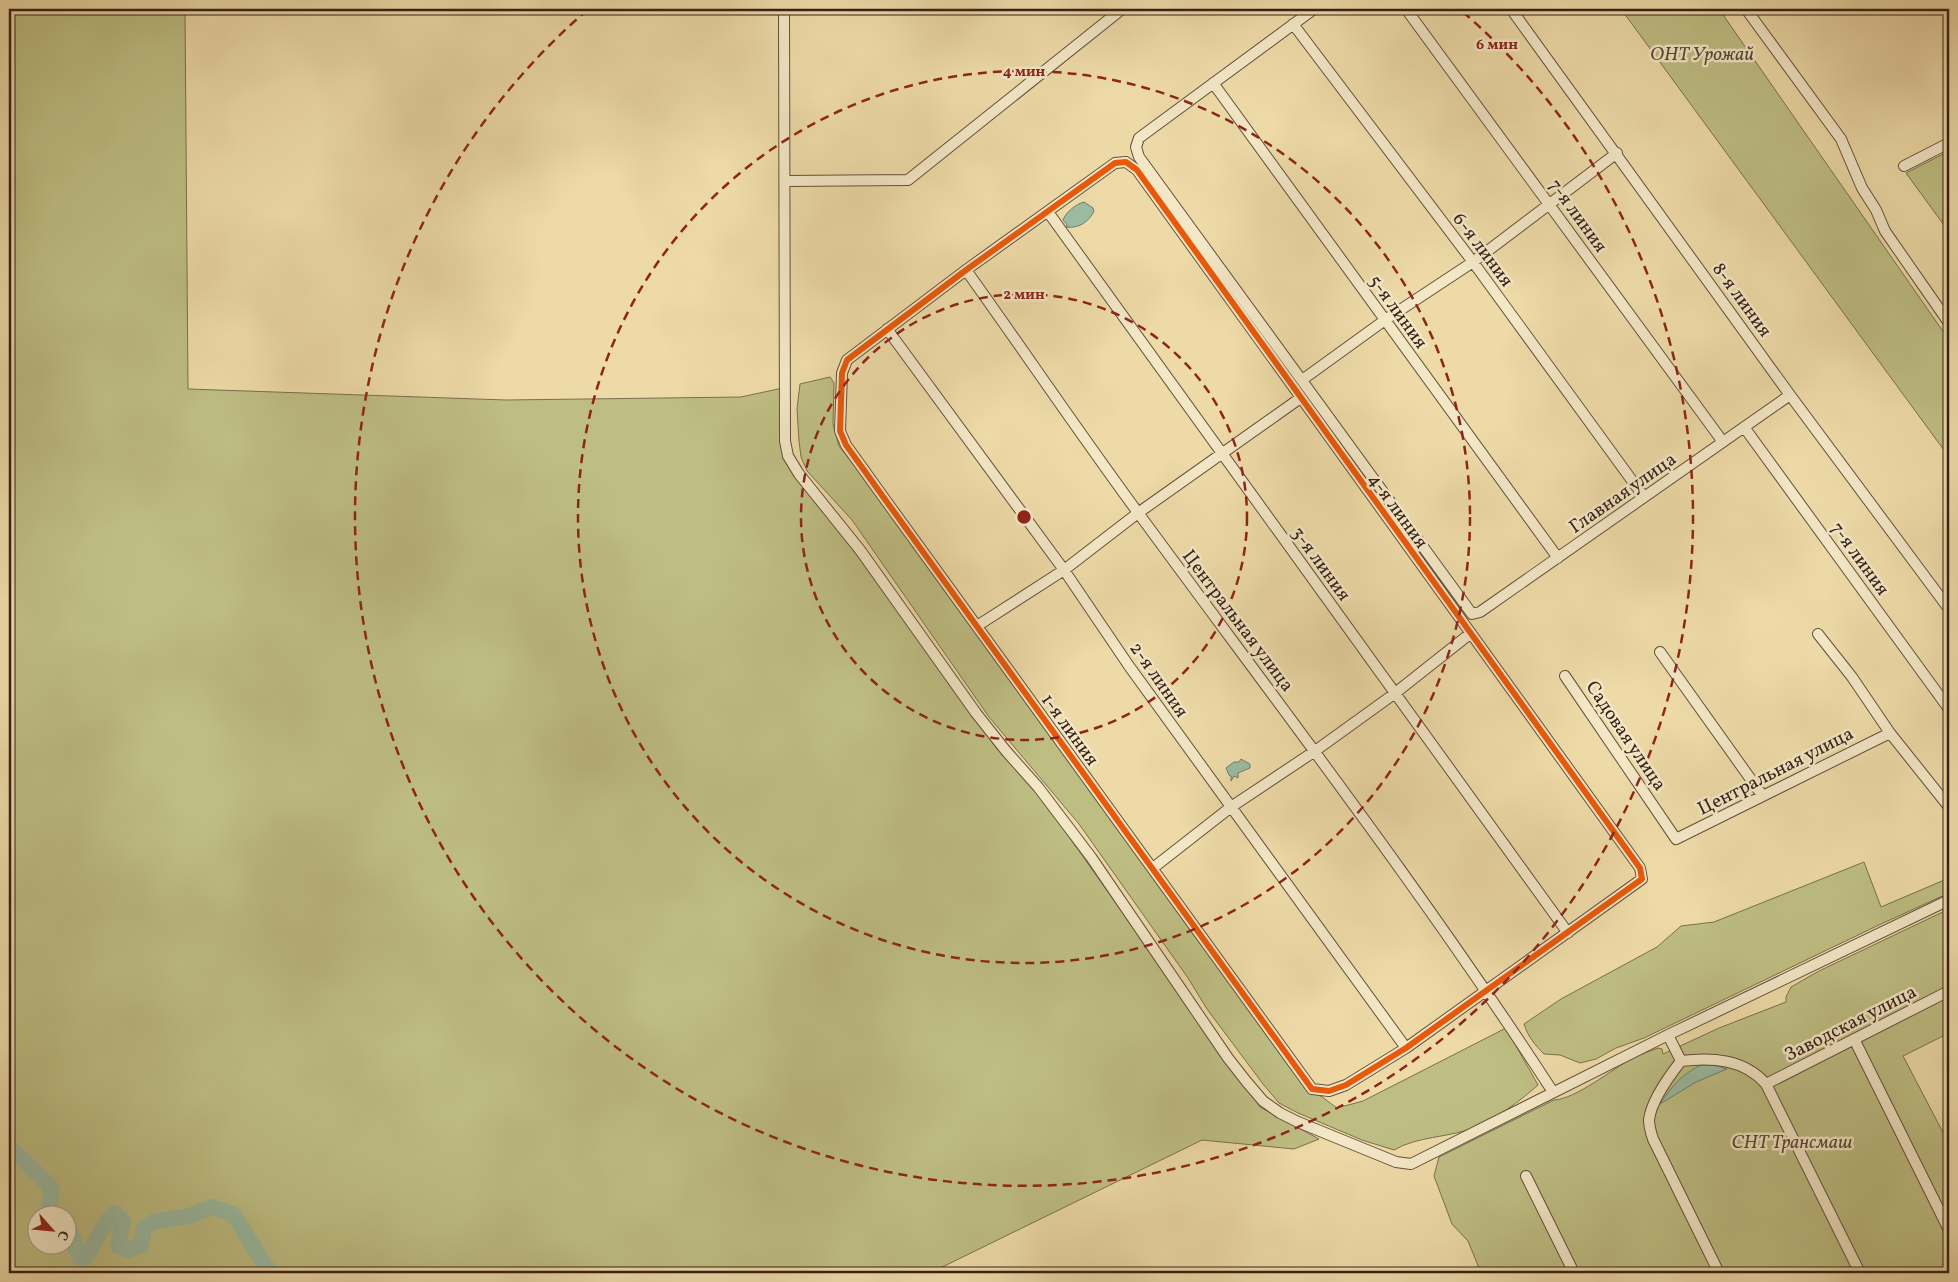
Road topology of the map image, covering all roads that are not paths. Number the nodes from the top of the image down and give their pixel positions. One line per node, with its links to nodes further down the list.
1 (784, 9): 12 (street)
2 (1122, 9): 12 (street)
3 (1314, 9): 7 (street)
4 (1406, 9): 13 (street, 7-я линия)
5 (1511, 9): 10 (street, 8-я линия)
6 (1746, 9): 18 (street)
7 (1293, 24): 8 (street); 15 (street, 6-я линия)
8 (1213, 84): 17 (street, 5-я линия); 20 (street)
9 (1949, 144): 11 (street)
10 (1616, 153): 13 (street); 21 (street, 8-я линия)
11 (1904, 166)
12 (785, 180): 54 (street)
13 (1550, 205): 15 (street); 24 (street, 7-я линия)
14 (1048, 212): 16 (street); 22 (street, 4-я линия); 25 (street, 3-я линия)
15 (1473, 262): 17 (street); 26 (street, 6-я линия)
16 (966, 270): 19 (street); 27 (street, Центральная улица)
17 (1385, 320): 20 (street); 28 (street, 5-я линия)
18 (1949, 323)
19 (887, 329): 29 (street, 2-я линия); 31 (street, 1-я линия)
20 (1302, 380): 28 (street, Главная улица)
21 (1790, 395): 23 (street, Главная улица); 30 (street, 8-я линия)
22 (1299, 399): 25 (street); 32 (street, 4-я линия)
23 (1744, 427): 24 (street, Главная улица); 37 (street, 7-я линия)
24 (1723, 442): 26 (street, Главная улица)
25 (1222, 452): 27 (street); 36 (street, 3-я линия)
26 (1644, 497): 28 (street, Главная улица)
27 (1138, 513): 29 (street); 39 (street, Центральная улица)
28 (1558, 558)
29 (1064, 570): 31 (street); 42 (street, 2-я линия)
30 (1949, 609)
31 (977, 626): 44 (street, 1-я линия)
32 (1471, 633): 36 (street); 46 (street, 4-я линия)
33 (1818, 634): 38 (street)
34 (1660, 652): 40 (street)
35 (1565, 676): 43 (street, Садовая улица)
36 (1394, 694): 39 (street); 46 (street, 3-я линия)
37 (1949, 710)
38 (1890, 732): 40 (street, Центральная улица); 41 (street)
39 (1315, 751): 42 (street); 47 (street, Центральная улица)
40 (1762, 795): 43 (street, Центральная улица)
41 (1949, 807)
42 (1231, 808): 44 (street); 51 (street, 2-я линия)
43 (1676, 839)
44 (1153, 868): 51 (street, 1-я линия)
45 (1949, 900): 49 (street)
46 (1568, 933): 47 (street)
47 (1486, 991): 51 (street); 54 (street, Центральная улица)
48 (1949, 991): 50 (street, Заводская улица)
49 (1668, 1035): 52 (street); 54 (street)
50 (1854, 1039): 53 (street, Заводская улица); 56 (street)
51 (1406, 1048)
52 (1681, 1061): 53 (street); 58 (street)
53 (1766, 1084): 59 (street)
54 (1553, 1092)
55 (1526, 1176): 57 (street)
56 (1949, 1230)
57 (1574, 1273)
58 (1720, 1273)
59 (1858, 1273)

